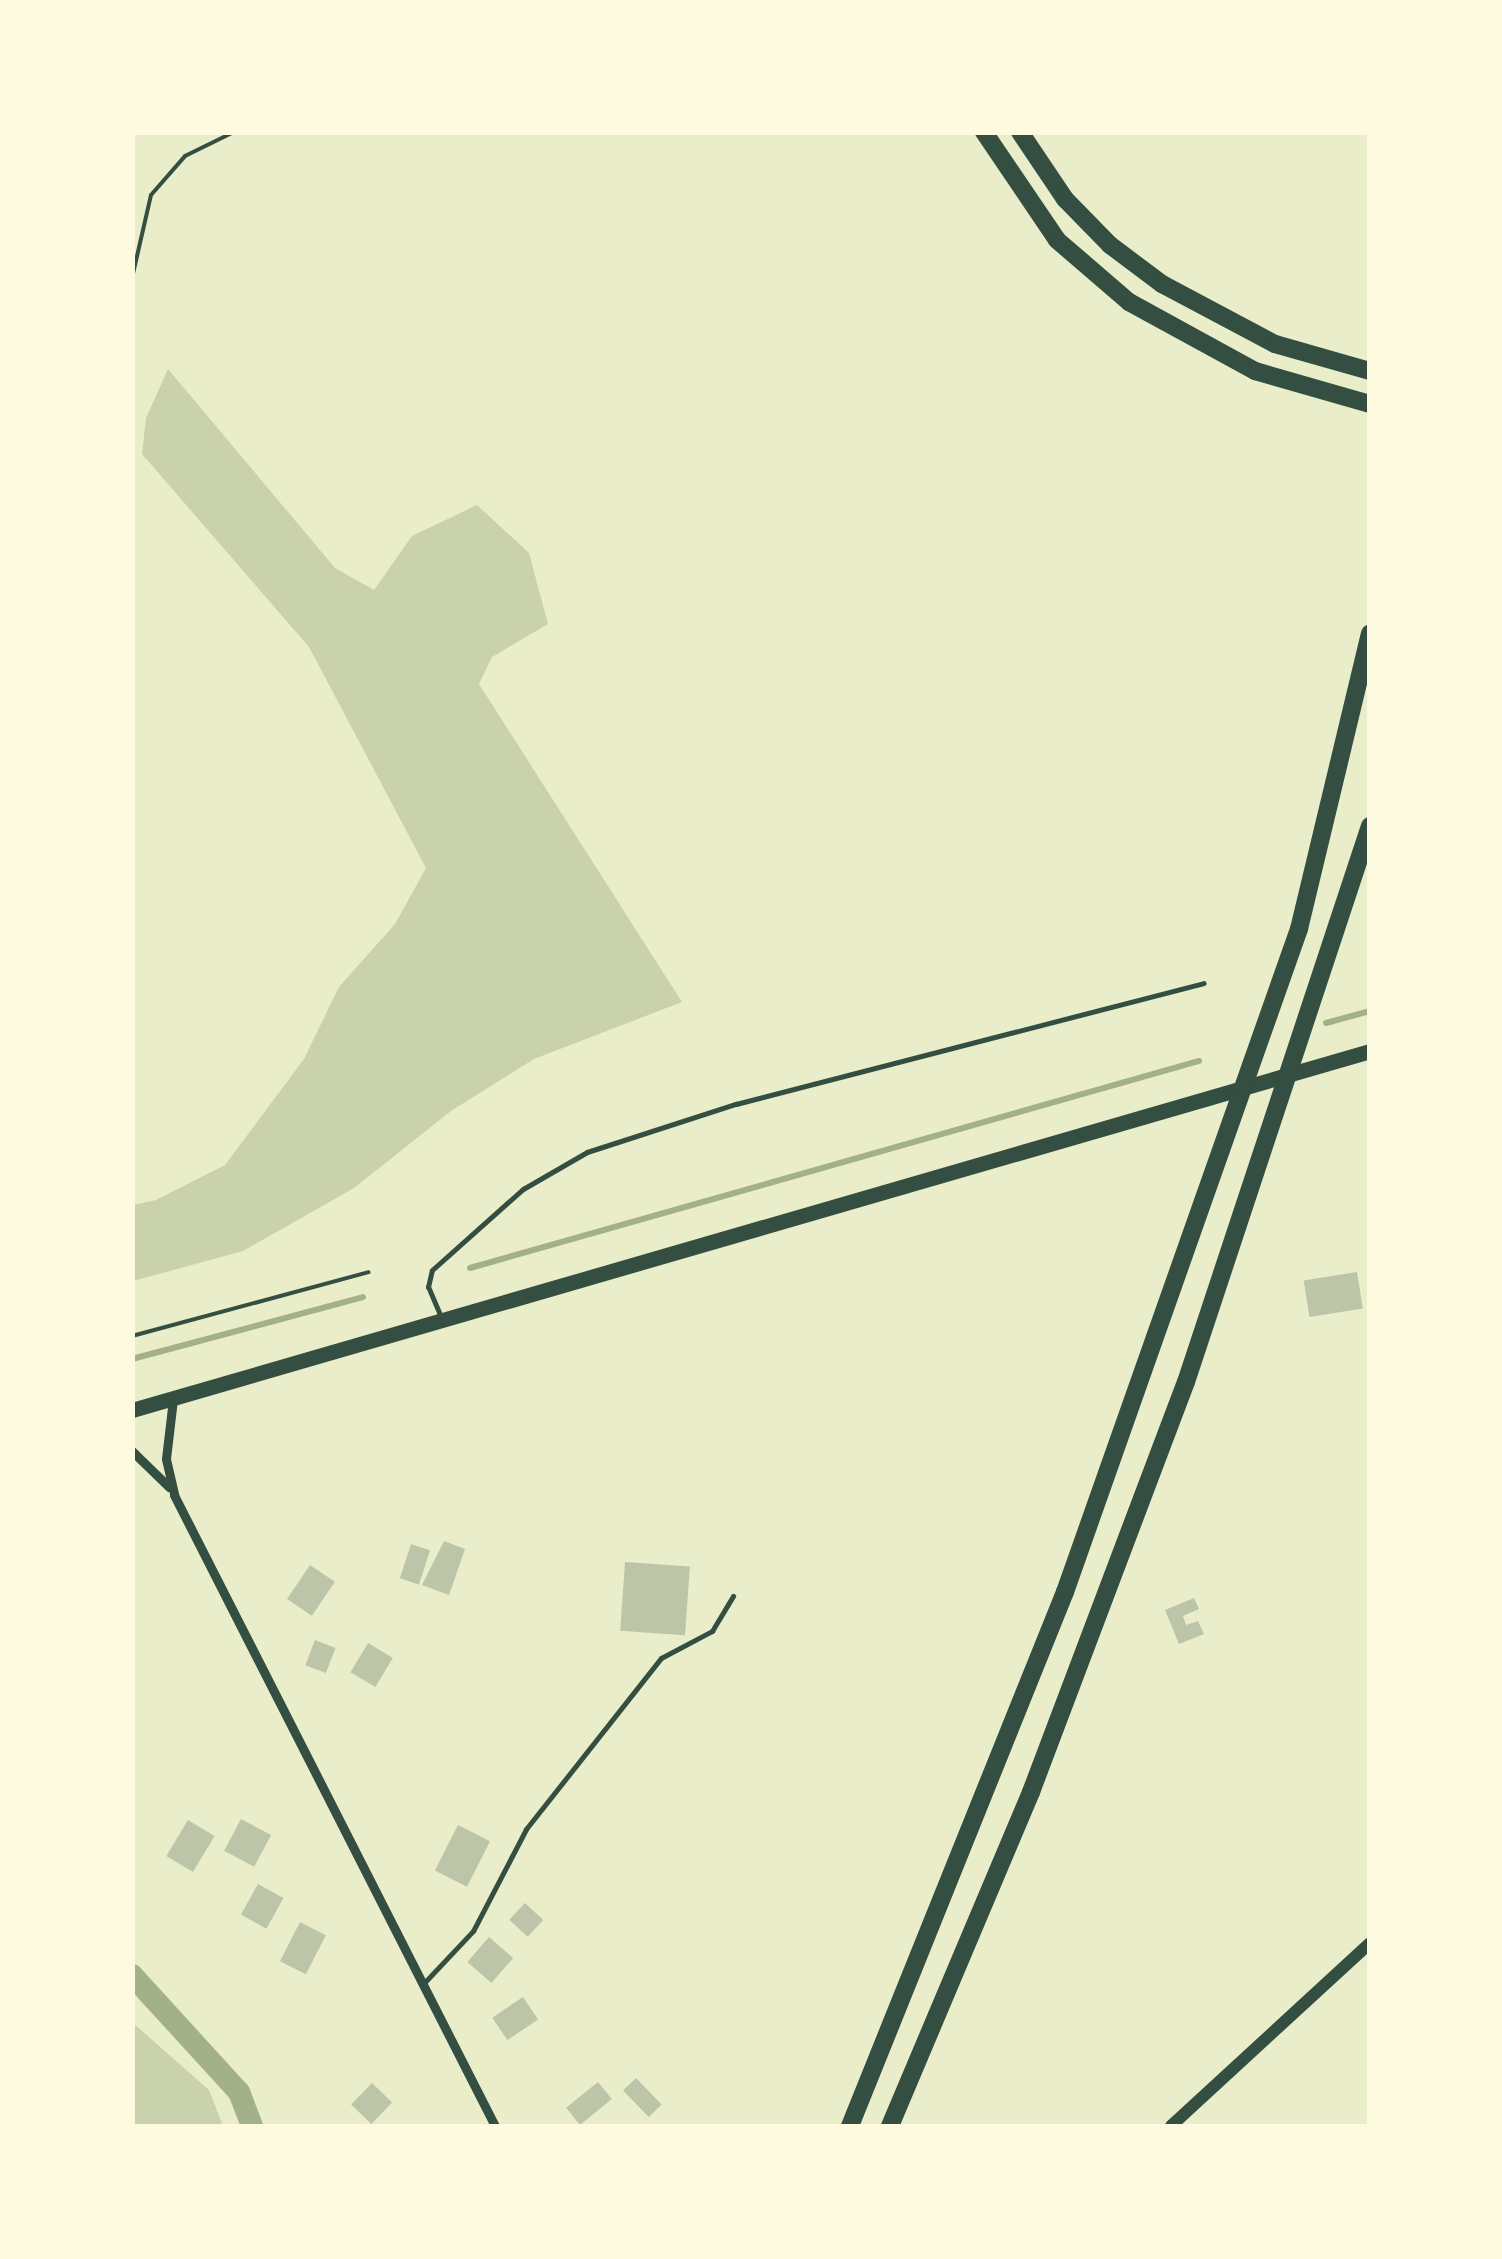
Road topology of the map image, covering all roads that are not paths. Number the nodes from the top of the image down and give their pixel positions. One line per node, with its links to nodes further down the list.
1 (984, 132): 4 (highway)
2 (1020, 132): 3 (highway)
3 (1370, 371)
4 (1370, 404)
5 (1370, 633): 18 (highway)
6 (1370, 826): 19 (highway)
7 (1204, 982): 9 (lane)
8 (1370, 1051): 9 (main road)
9 (443, 1321): 10 (main road)
10 (174, 1399): 11 (main road); 13 (street)
11 (132, 1410)
12 (132, 1450): 13 (street)
13 (174, 1495): 16 (street)
14 (734, 1596): 16 (lane)
15 (1370, 1942): 20 (main road)
16 (423, 1984): 17 (street)
17 (494, 2126)
18 (850, 2126)
19 (890, 2126)
20 (1172, 2126)

